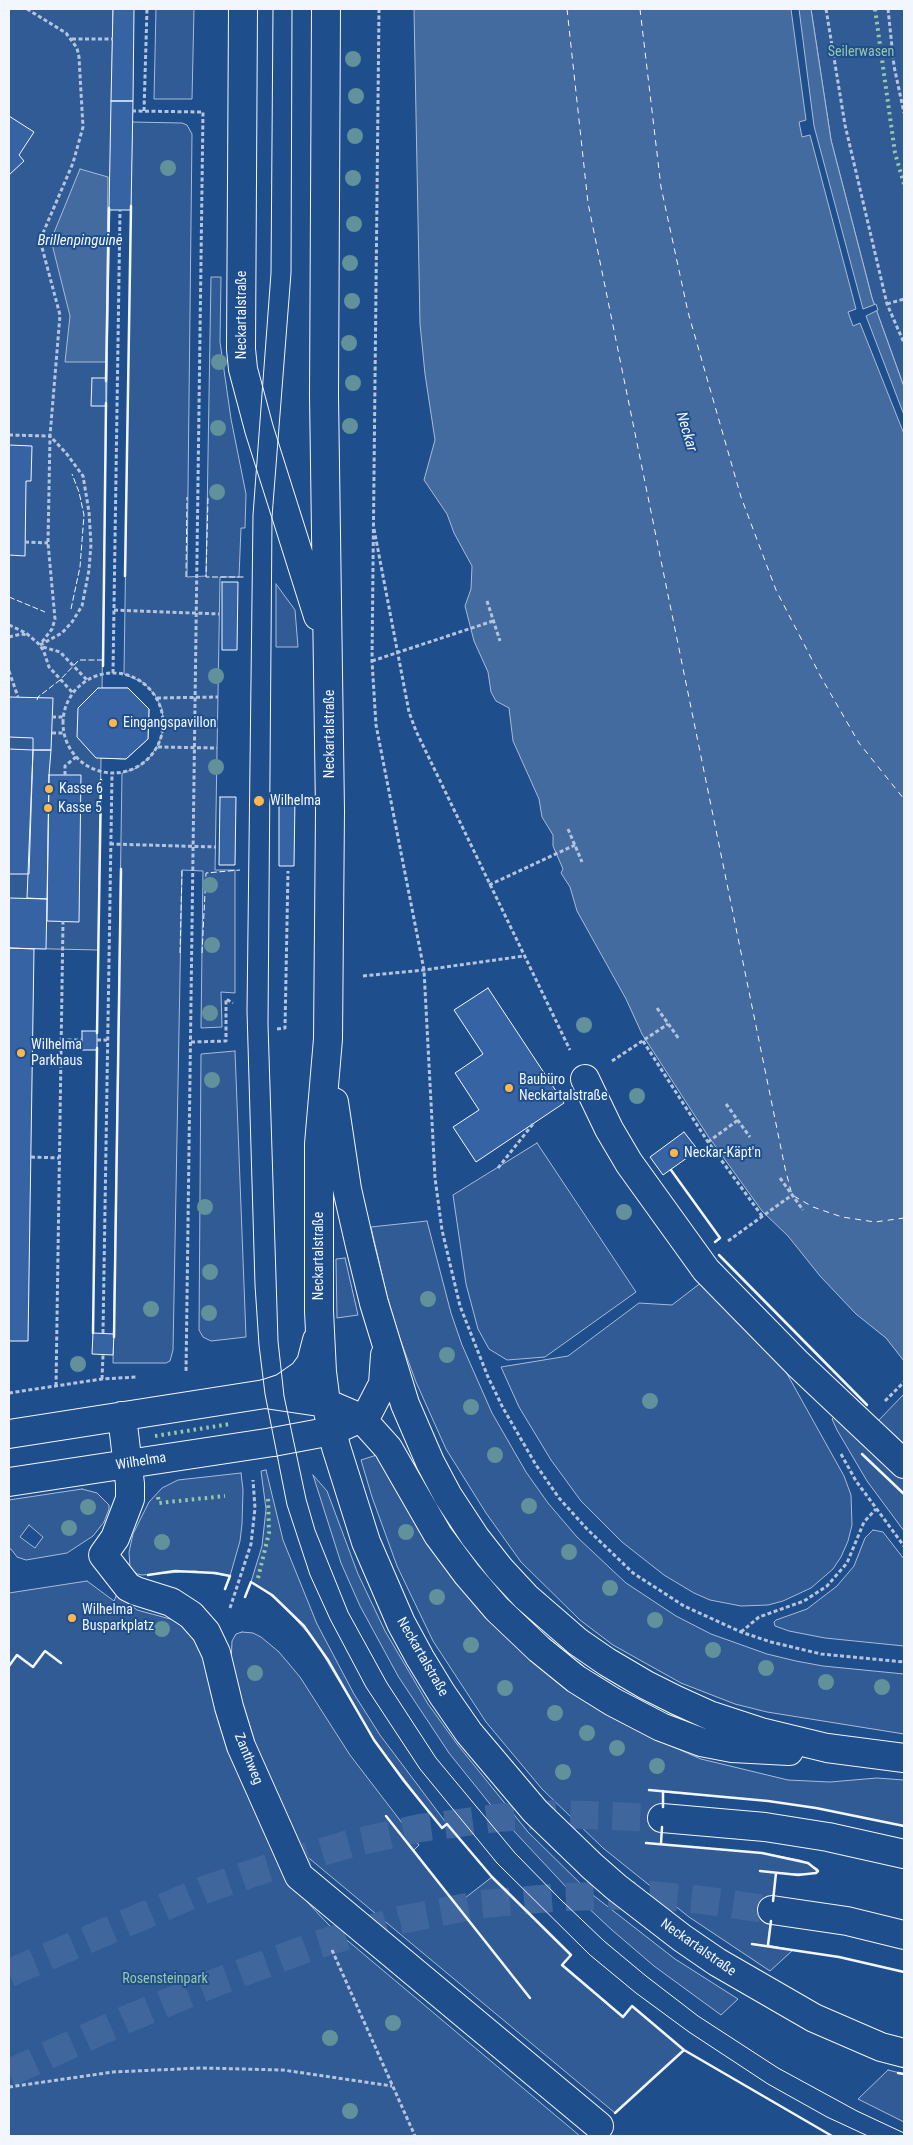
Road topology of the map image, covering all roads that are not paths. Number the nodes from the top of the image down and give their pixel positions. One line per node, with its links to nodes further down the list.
1 (243, 9): 3 (main road, Neckartalstraße)
2 (326, 9): 3 (main road, Neckartalstraße)
3 (329, 669): 4 (main road, Neckartalstraße)
4 (328, 1039): 6 (main road, Neckartalstraße); 7 (main road, Neckartalstraße)
5 (585, 1080): 16 (main road)
6 (319, 1311): 8 (main road); 9 (main road, Neckartalstraße)
7 (385, 1343): 11 (main road); 19 (main road, Neckartalstraße)
8 (265, 1394): 9 (main road); 10 (main road)
9 (326, 1403): 11 (main road); 12 (main road, Neckartalstraße)
10 (122, 1416): 13 (main road); 15 (main road, Zanthweg)
11 (361, 1418): 12 (main road, Wilhelma); 19 (main road)
12 (332, 1430): 14 (main road, Wilhelma); 18 (main road, Neckartalstraße)
13 (9, 1434)
14 (283, 1441): 15 (main road, Wilhelma); 18 (main road)
15 (128, 1464): 17 (main road, Wilhelma); 26 (main road, Zanthweg)
16 (904, 1464)
17 (9, 1482)
18 (352, 1501): 25 (main road, Neckartalstraße)
19 (861, 1752): 20 (main road, Neckartalstraße)
20 (904, 1758)
21 (662, 1818): 22 (main road)
22 (904, 1854)
23 (772, 1910): 24 (main road)
24 (904, 1935)
25 (904, 2054)
26 (599, 2126)

